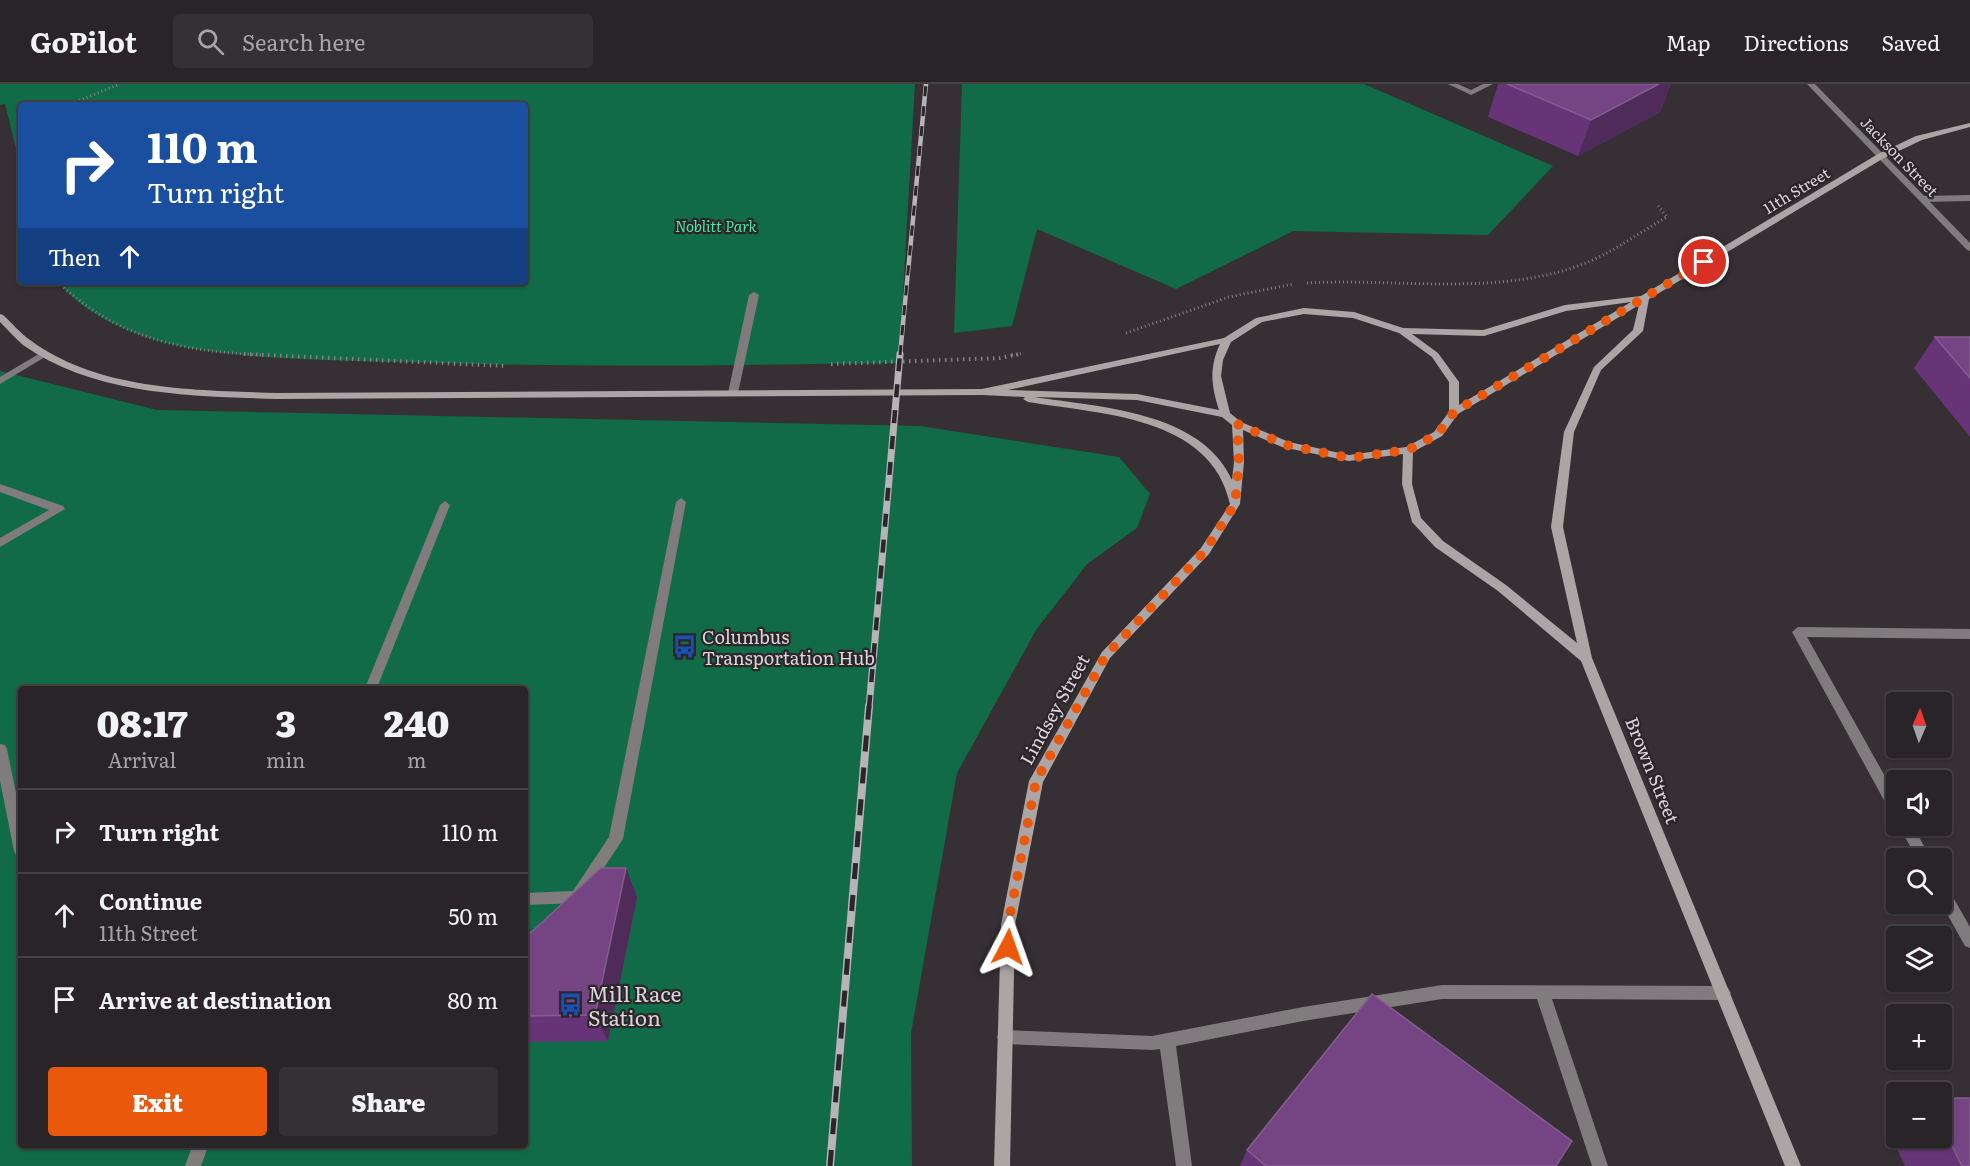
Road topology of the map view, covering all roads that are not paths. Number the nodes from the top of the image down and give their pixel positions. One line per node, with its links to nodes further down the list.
1 (1452, 84): 2 (street)
2 (1489, 84)
3 (1811, 84): 5 (street, Jackson Street)
4 (1970, 125): 5 (main road, 11th Street)
5 (1881, 156): 7 (street, Jackson Street); 11 (main road, 11th Street)
6 (1970, 198): 7 (street)
7 (1923, 199): 8 (street, Jackson Street)
8 (1966, 238): 9 (street, Jackson Street)
9 (1970, 248)
10 (754, 295): 18 (street)
11 (1645, 297): 13 (main road, 11th Street); 19 (main road, 11th Street); 29 (main road)
12 (0, 317): 15 (main road)
13 (1402, 332): 14 (main road); 19 (main road)
14 (1227, 340): 17 (main road); 20 (main road)
15 (42, 355): 16 (street); 18 (main road)
16 (0, 381)
17 (982, 392): 18 (main road); 20 (main road); 25 (main road)
18 (733, 393)
19 (1454, 412): 22 (main road)
20 (1225, 414): 21 (main road)
21 (1237, 424): 22 (main road); 25 (main road, Lindsey Street)
22 (1408, 450): 29 (main road, Brown Street)
23 (0, 488): 27 (street)
24 (681, 502): 34 (street)
25 (1235, 504): 39 (main road, Lindsey Street)
26 (445, 505): 30 (street)
27 (0, 543)
28 (1970, 634): 32 (street)
29 (1586, 658): 38 (main road, Brown Street)
30 (372, 686)
31 (0, 749): 33 (street)
32 (1886, 790)
33 (18, 836)
34 (528, 899)
35 (1952, 909): 36 (street)
36 (1970, 941)
37 (1542, 993): 38 (street); 40 (street); 45 (street)
38 (1723, 993): 46 (main road, Brown Street)
39 (1005, 1037): 40 (street); 43 (main road, Lindsey Street)
40 (1167, 1040): 44 (street)
41 (200, 1148): 42 (street)
42 (193, 1166)
43 (1002, 1166)
44 (1184, 1166)
45 (1600, 1166)
46 (1793, 1166)

